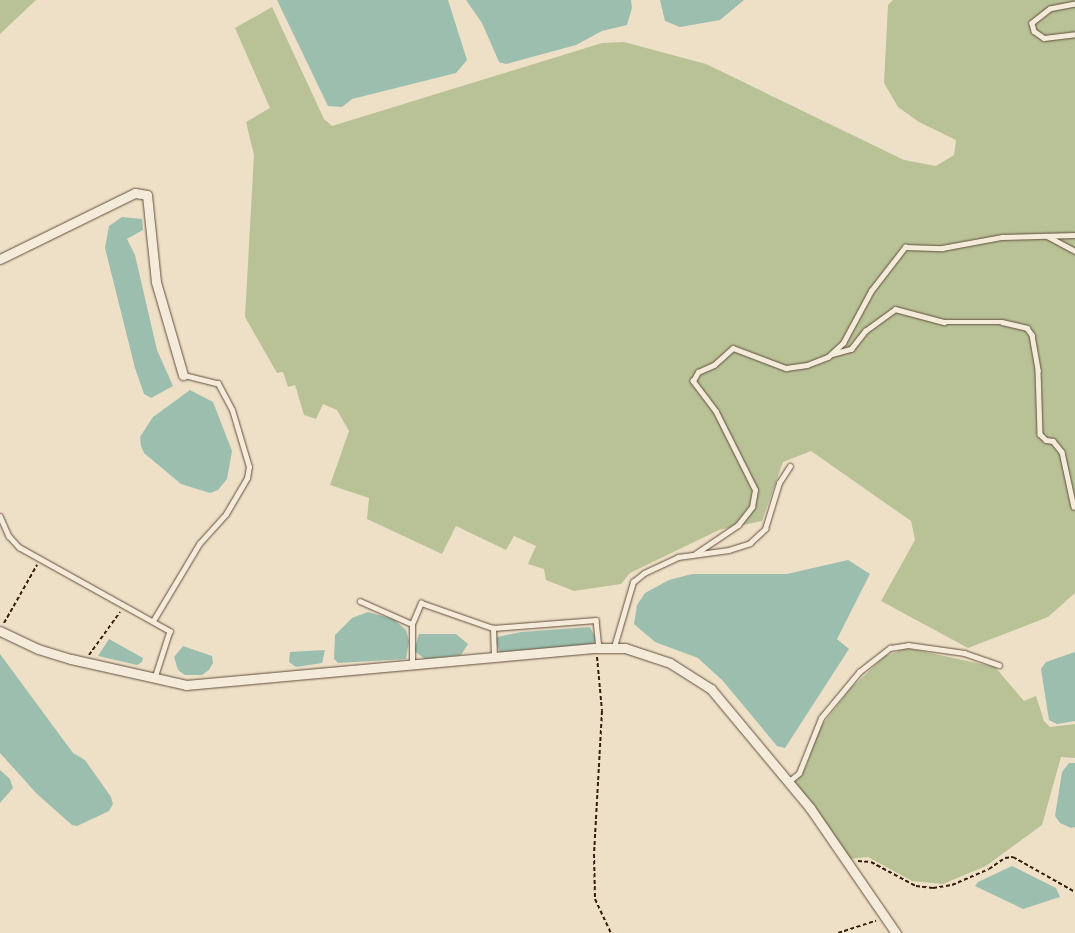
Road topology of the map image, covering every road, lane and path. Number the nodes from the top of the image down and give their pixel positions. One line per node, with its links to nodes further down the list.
1 (1075, 4): 2 (lane)
2 (1075, 34)
3 (1075, 234): 4 (lane)
4 (1046, 236): 5 (lane); 7 (lane)
5 (1075, 251)
6 (0, 259): 8 (street)
7 (832, 354): 10 (lane); 12 (lane)
8 (183, 375): 16 (lane)
9 (790, 466): 12 (lane)
10 (1074, 507)
11 (0, 516): 13 (lane)
12 (695, 554): 20 (lane)
13 (41, 559): 15 (lane); 19 (path)
14 (360, 601): 17 (lane)
15 (124, 605): 16 (lane); 23 (path)
16 (153, 621): 26 (lane)
17 (412, 624): 18 (lane); 24 (lane)
18 (493, 628): 21 (lane); 22 (lane)
19 (0, 630): 23 (street)
20 (614, 647): 21 (street); 27 (street)
21 (598, 648): 22 (street); 31 (path)
22 (494, 657): 24 (street)
23 (83, 662): 26 (street)
24 (412, 664): 26 (street)
25 (999, 665): 27 (lane)
26 (154, 679)
27 (788, 782): 28 (street)
28 (849, 864): 29 (path); 30 (street)
29 (1075, 892)
30 (886, 918): 32 (path); 33 (street)
31 (611, 933)
32 (838, 933)
33 (896, 933)

